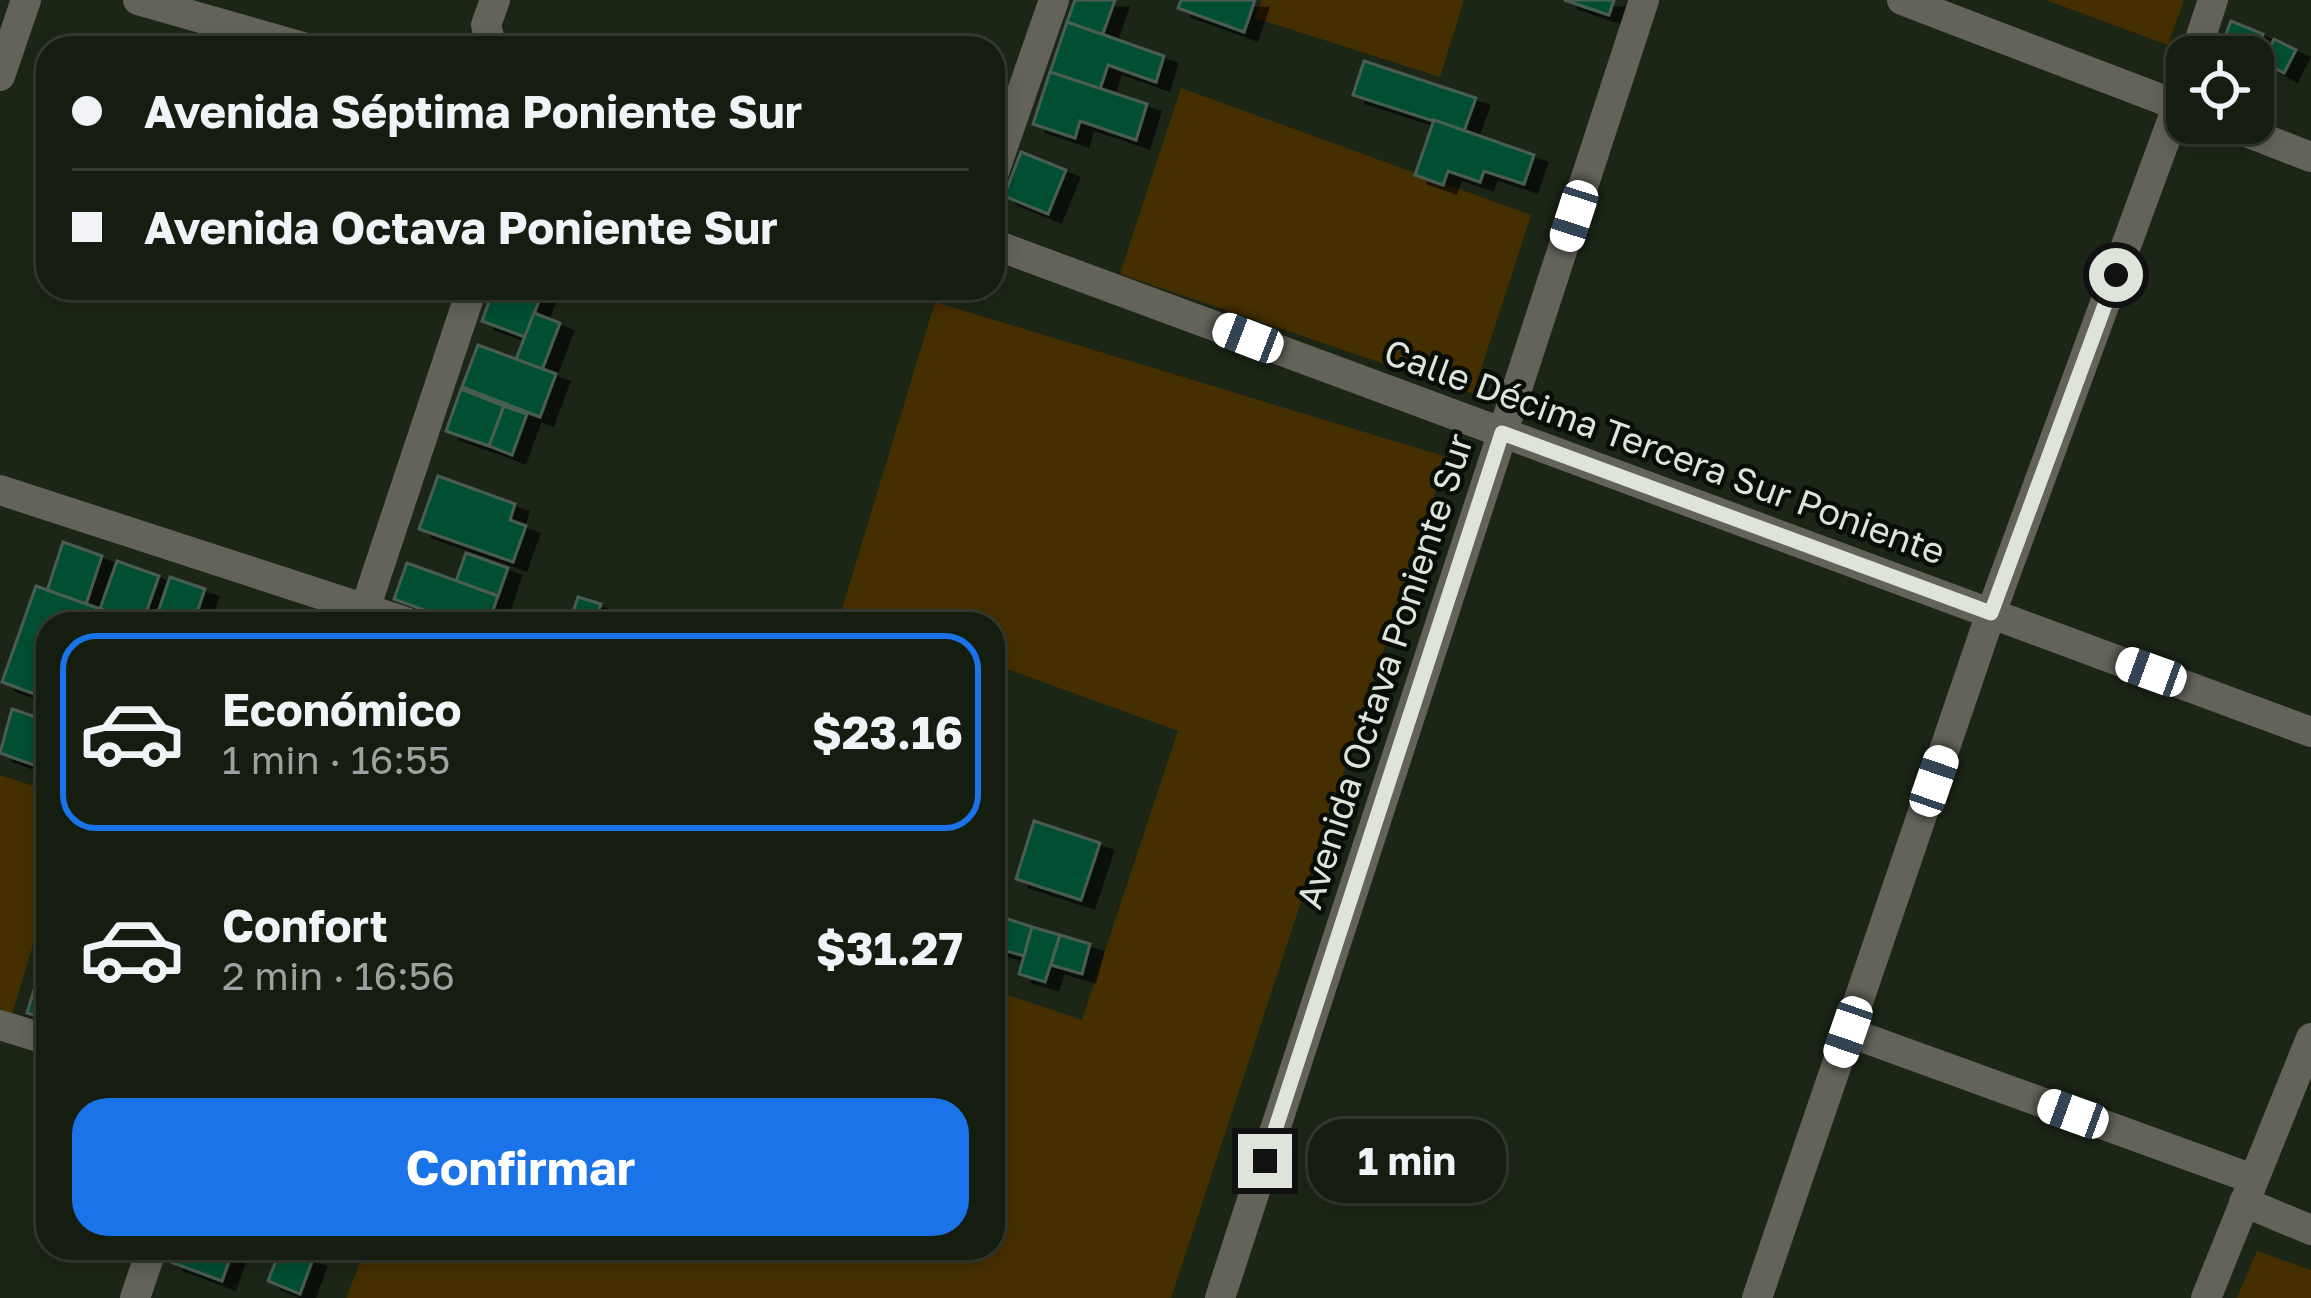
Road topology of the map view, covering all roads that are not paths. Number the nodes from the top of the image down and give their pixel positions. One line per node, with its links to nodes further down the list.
1 (26, 0): 11 (street)
2 (138, 0): 8 (street)
3 (495, 0): 9 (street)
4 (1054, 0): 13 (street)
5 (1644, 0): 19 (street, Avenida Octava Poniente Sur)
6 (1902, 0): 12 (street)
7 (2213, 0): 10 (street)
8 (264, 36)
9 (489, 36)
10 (2201, 36)
11 (0, 76)
12 (2166, 92)
13 (1005, 141)
14 (2274, 143): 16 (street)
15 (2167, 144): 23 (street)
16 (2311, 157)
17 (1005, 248): 19 (street, Calle Décima Tercera Sur Poniente)
18 (468, 300): 22 (street)
19 (1502, 433): 23 (street, Calle Décima Tercera Sur Poniente); 33 (street, Avenida Octava Poniente Sur)
20 (0, 490): 21 (street)
21 (351, 612)
22 (363, 612)
23 (1991, 613): 24 (street, Calle Décima Tercera Sur Poniente); 26 (street)
24 (2311, 731)
25 (0, 1025): 27 (street)
26 (1848, 1032): 29 (street); 34 (street)
27 (36, 1036)
28 (2311, 1038): 29 (street)
29 (2249, 1191): 30 (street); 35 (street)
30 (2311, 1230)
31 (148, 1260): 32 (street)
32 (136, 1298)
33 (1220, 1298)
34 (1757, 1298)
35 (2206, 1298)

